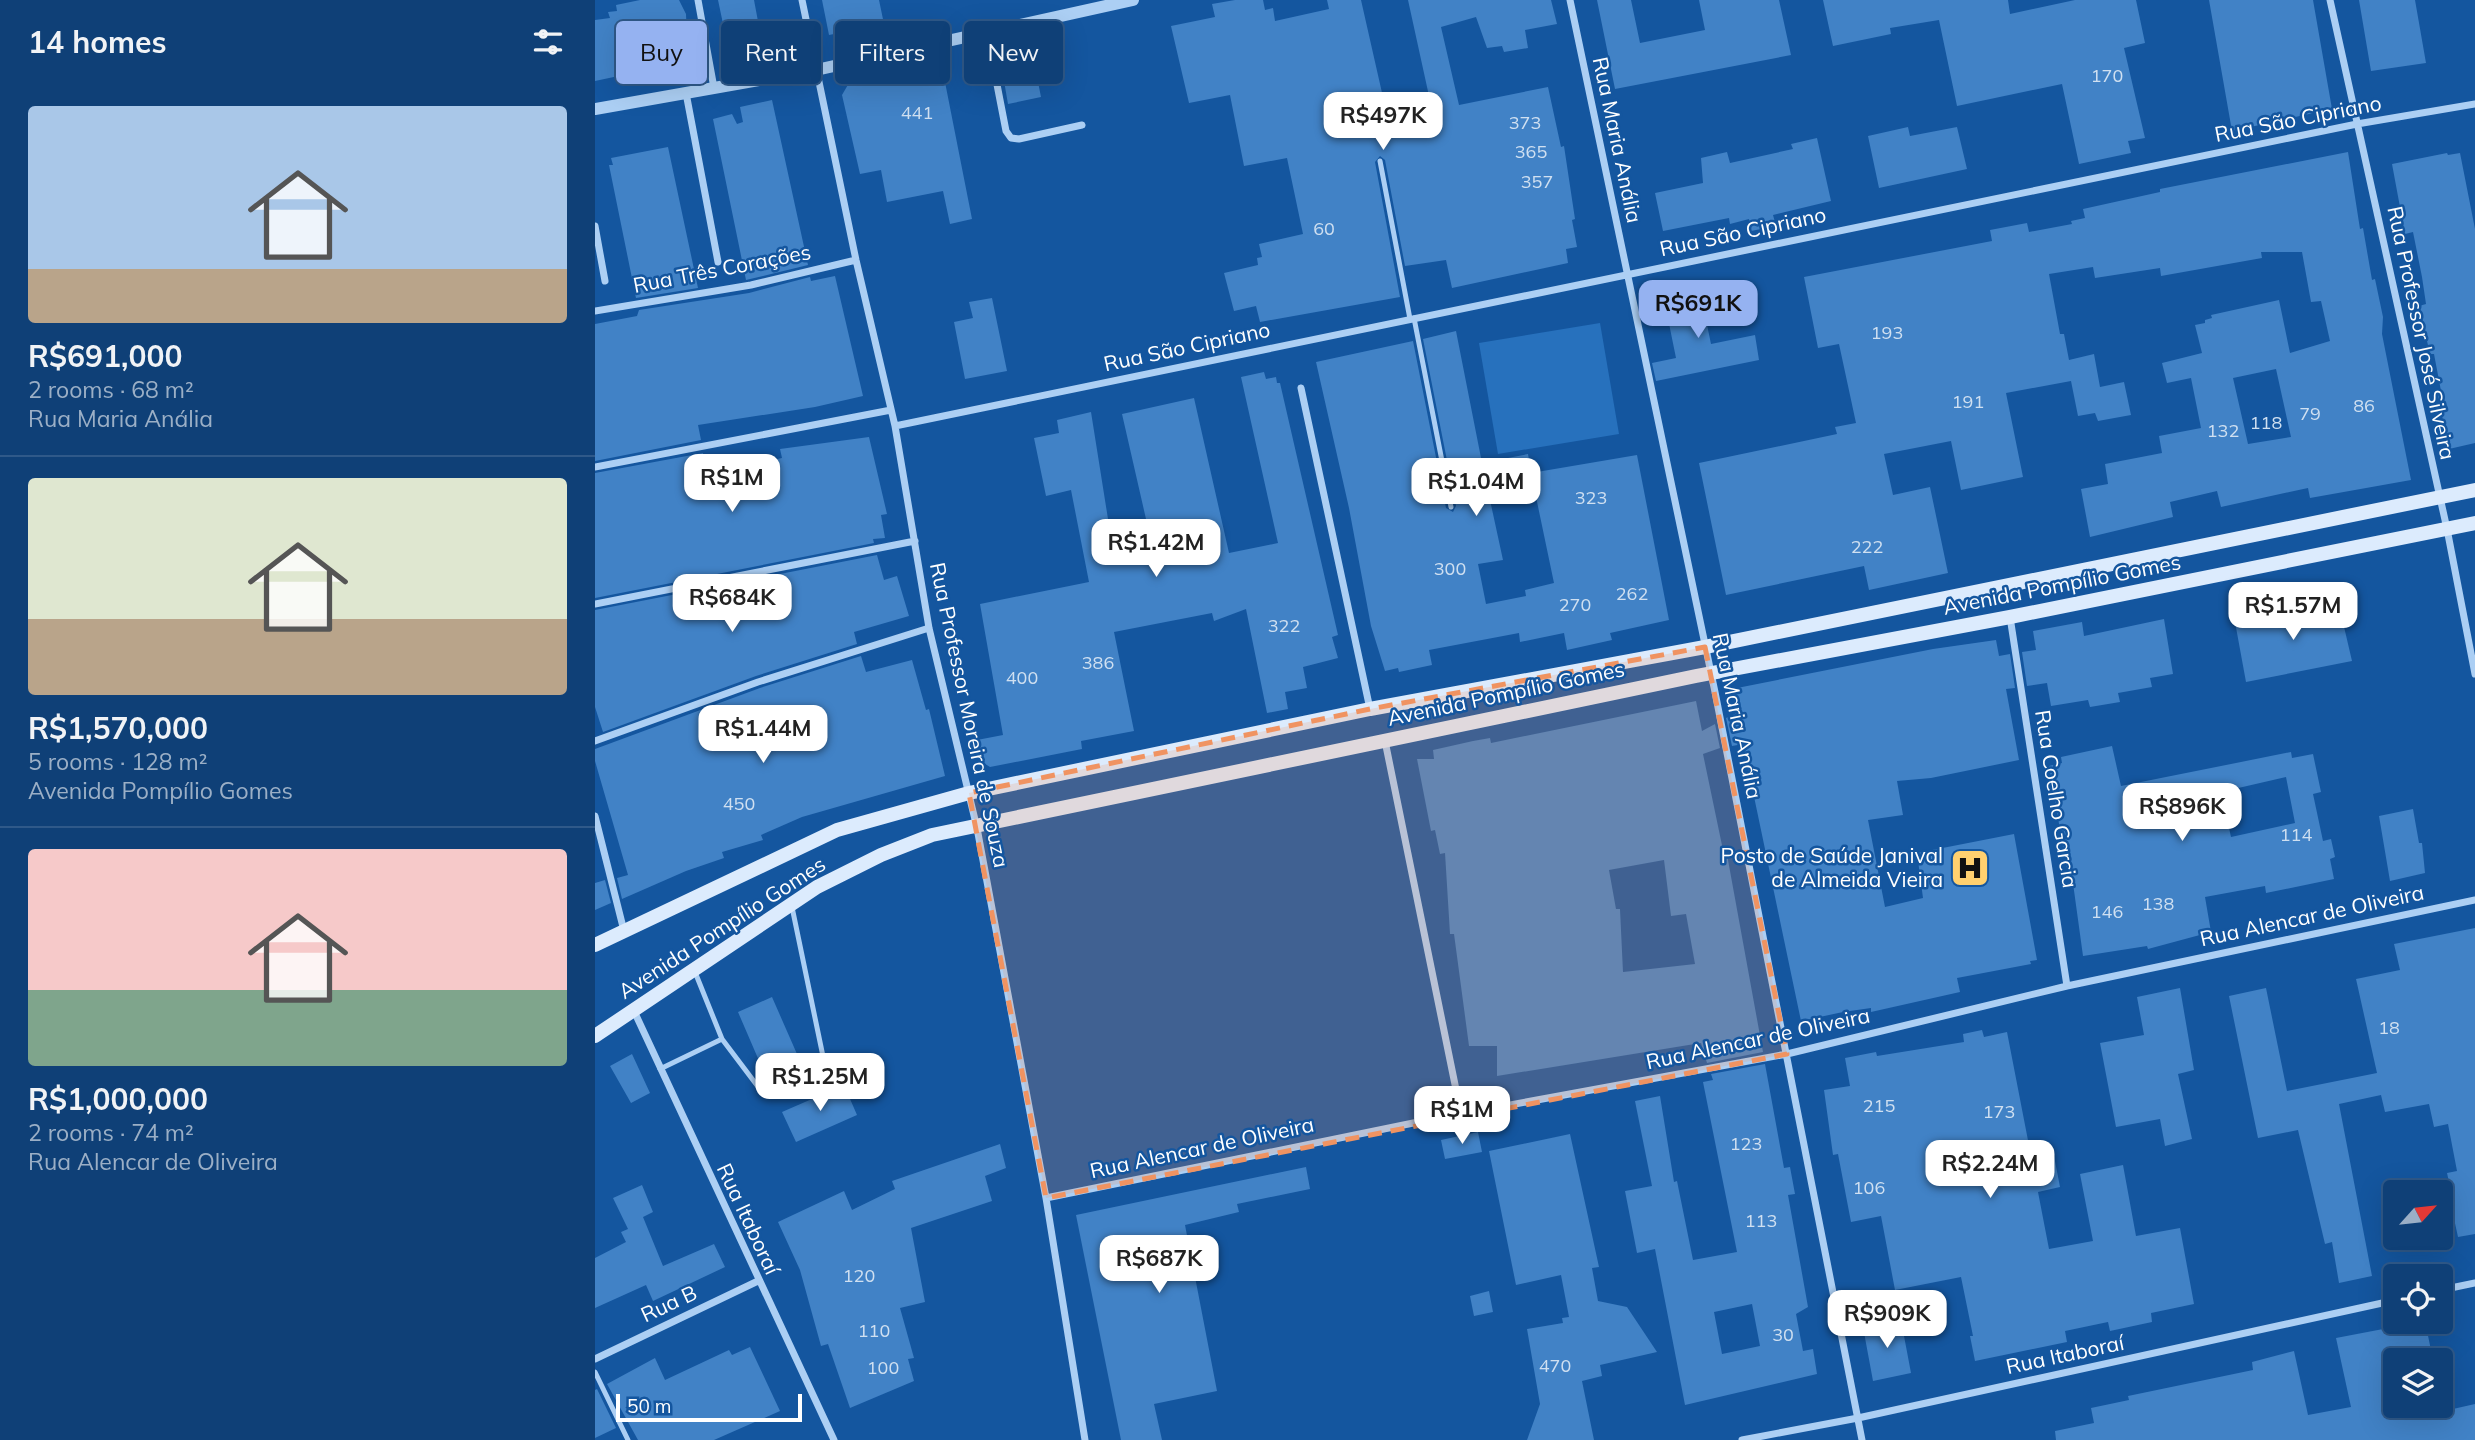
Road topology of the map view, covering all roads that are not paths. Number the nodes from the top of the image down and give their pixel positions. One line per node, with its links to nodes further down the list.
1 (698, 0): 13 (street)
2 (802, 0): 6 (street, Rua Professor Moreira de Souza)
3 (1133, 0): 7 (street)
4 (1570, 0): 23 (street, Rua Maria Anália)
5 (2330, 0): 17 (street, Rua Professor José Silveira)
6 (806, 21)
7 (1040, 21)
8 (964, 38): 9 (street)
9 (821, 69)
10 (737, 84): 13 (street)
11 (819, 84): 21 (street, Rua Professor Moreira de Souza)
12 (997, 84): 18 (street)
13 (714, 88): 14 (street)
14 (687, 93): 16 (street); 22 (street)
15 (2475, 104): 17 (street, Rua São Cipriano)
16 (595, 108)
17 (2357, 124): 23 (street, Rua São Cipriano); 32 (street, Rua Professor José Silveira)
18 (1082, 125)
19 (1380, 161): 26 (lane)
20 (595, 226): 24 (street)
21 (856, 260): 25 (street, Rua Três Corações); 28 (street, Rua Professor Moreira de Souza)
22 (717, 262)
23 (1627, 274): 26 (street, Rua São Cipriano); 40 (street, Rua Maria Anália)
24 (605, 281)
25 (595, 311)
26 (1412, 318): 29 (street, Rua São Cipriano); 33 (lane)
27 (1301, 388): 43 (street)
28 (891, 410): 29 (street, Rua Professor Moreira de Souza); 30 (street)
29 (895, 426): 36 (street, Rua Professor Moreira de Souza)
30 (595, 467)
31 (2475, 490): 32 (main road, Avenida Pompílio Gomes)
32 (2439, 497): 35 (street, Rua Professor José Silveira); 40 (main road, Avenida Pompílio Gomes)
33 (1451, 507)
34 (2475, 523): 35 (main road, Avenida Pompílio Gomes)
35 (2447, 529): 38 (main road, Avenida Pompílio Gomes); 42 (street, Rua Professor José Silveira)
36 (915, 541): 37 (street); 39 (street, Rua Professor Moreira de Souza)
37 (595, 604)
38 (2010, 617): 41 (main road, Avenida Pompílio Gomes); 54 (street, Rua Coelho Garcia)
39 (929, 628): 44 (street); 46 (street, Rua Professor Moreira de Souza)
40 (1705, 648): 41 (street, Rua Maria Anália); 43 (main road, Avenida Pompílio Gomes)
41 (1711, 673): 45 (main road, Avenida Pompílio Gomes); 58 (street, Rua Maria Anália)
42 (2475, 674)
43 (1370, 709): 46 (main road, Avenida Pompílio Gomes)
44 (595, 741)
45 (1385, 741): 48 (main road, Avenida Pompílio Gomes); 60 (street)
46 (969, 793): 48 (street, Rua Professor Moreira de Souza); 51 (main road, Avenida Pompílio Gomes)
47 (595, 816): 51 (street)
48 (977, 828): 50 (main road, Avenida Pompílio Gomes); 61 (street, Rua Professor Moreira de Souza)
49 (2475, 900): 54 (street, Rua Alencar de Oliveira)
50 (791, 903): 53 (main road, Avenida Pompílio Gomes); 57 (lane)
51 (624, 931): 52 (main road, Avenida Pompílio Gomes)
52 (595, 945)
53 (694, 969): 55 (main road, Avenida Pompílio Gomes); 57 (lane)
54 (2067, 986): 58 (street, Rua Alencar de Oliveira)
55 (634, 1011): 56 (main road, Avenida Pompílio Gomes); 59 (street, Rua Itaboraí)
56 (595, 1036)
57 (722, 1039): 59 (lane)
58 (1787, 1054): 60 (street, Rua Alencar de Oliveira); 68 (street, Rua Maria Anália)
59 (660, 1069): 62 (street, Rua Itaboraí)
60 (1461, 1114): 61 (street, Rua Alencar de Oliveira)
61 (1046, 1198): 71 (street, Rua Professor Moreira de Souza)
62 (758, 1282): 66 (street, Rua B); 70 (street, Rua Itaboraí)
63 (2475, 1283): 64 (street)
64 (2453, 1288)
65 (2383, 1303): 68 (street, Rua Itaboraí)
66 (595, 1359)
67 (595, 1372): 69 (lane)
68 (1858, 1418): 72 (street, Rua Itaboraí); 73 (street, Rua Maria Anália)
69 (625, 1439)
70 (834, 1440)
71 (1085, 1440)
72 (1742, 1440)
73 (1862, 1440)

